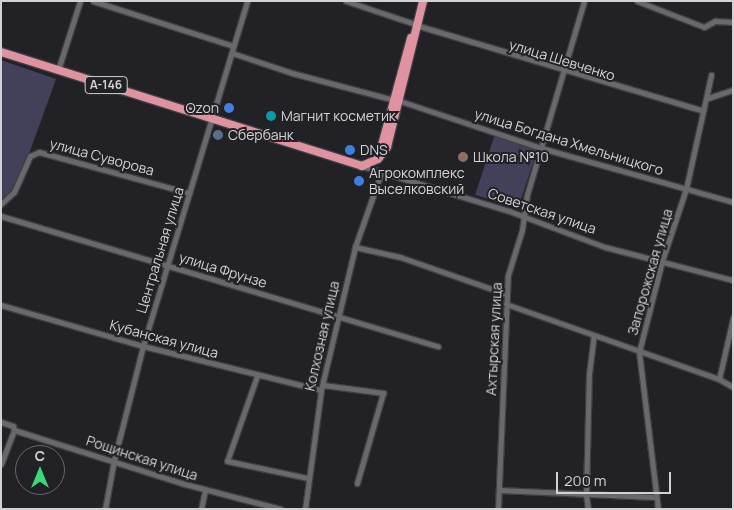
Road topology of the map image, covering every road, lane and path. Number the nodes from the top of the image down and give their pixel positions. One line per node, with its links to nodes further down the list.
1 (80, 1): 13 (street)
2 (93, 1): 10 (street)
3 (247, 1): 10 (street, Центральная улица)
4 (346, 1): 9 (street, улица Шевченко)
5 (584, 1): 14 (street, Ахтырская улица)
6 (637, 1): 8 (street)
7 (423, 5): 9 (highway)
8 (733, 22)
9 (417, 25): 14 (street, улица Шевченко); 18 (highway)
10 (233, 46): 12 (street, Центральная улица)
11 (1, 52): 13 (highway, Советская улица / А-146)
12 (232, 53): 18 (street, улица Богдана Хмельницкого); 20 (street, Центральная улица)
13 (58, 70): 20 (highway, Советская улица / А-146)
14 (563, 72): 19 (street, улица Шевченко); 21 (street, Ахтырская улица)
15 (711, 75): 17 (street, Запорожская улица)
16 (733, 90): 17 (street)
17 (708, 98): 19 (street, Запорожская улица)
18 (397, 100): 21 (street, улица Богдана Хмельницкого); 22 (highway)
19 (701, 110): 24 (street, Запорожская улица)
20 (211, 118): 22 (highway, Советская улица / А-146); 25 (street, Центральная улица)
21 (541, 148): 24 (street, улица Богдана Хмельницкого); 28 (street, Ахтырская улица)
22 (362, 166): 23 (street, Советская улица)
23 (381, 174): 28 (street, Советская улица); 30 (street, Колхозная улица)
24 (686, 190): 26 (street, улица Богдана Хмельницкого); 31 (street, Запорожская улица)
25 (189, 192): 27 (street, улица Суворова); 32 (street, Центральная улица)
26 (733, 202)
27 (1, 204)
28 (523, 215): 31 (street, Советская улица); 34 (street, Ахтырская улица)
29 (1, 216): 32 (street, улица Фрунзе)
30 (355, 248): 34 (street); 37 (street, Колхозная улица)
31 (662, 261): 33 (street, Советская улица); 42 (street, Запорожская улица)
32 (168, 265): 37 (street, улица Фрунзе); 40 (street, Центральная улица)
33 (733, 280)
34 (506, 294): 35 (street, Ахтырская улица)
35 (506, 304): 39 (street); 54 (street, Ахтырская улица)
36 (1, 306): 40 (street, Кубанская улица)
37 (339, 318): 41 (street, улица Фрунзе); 45 (street, Колхозная улица)
38 (733, 318): 44 (street)
39 (594, 336): 42 (street); 55 (street)
40 (143, 346): 43 (street, Кубанская улица); 49 (street, Центральная улица)
41 (438, 346)
42 (640, 352): 44 (street); 56 (street, Запорожская улица)
43 (257, 376): 45 (street, Кубанская улица); 51 (street)
44 (719, 379): 46 (street)
45 (322, 387): 51 (street, Колхозная улица); 52 (street, Кубанская улица)
46 (733, 387)
47 (1, 422): 48 (street, Рощинская улица)
48 (14, 430): 49 (street, Рощинская улица); 50 (street)
49 (114, 460): 53 (street, Рощинская улица); 58 (street, Центральная улица)
50 (1, 464)
51 (308, 478): 61 (street, Колхозная улица)
52 (357, 483)
53 (205, 490): 57 (street, Рощинская улица); 59 (street)
54 (499, 490): 55 (street); 62 (street, Ахтырская улица)
55 (586, 495): 56 (street); 63 (street)
56 (656, 497): 64 (street, Запорожская улица)
57 (259, 507): 60 (street, Рощинская улица)
58 (105, 509)
59 (201, 509)
60 (281, 509)
61 (305, 509)
62 (498, 509)
63 (588, 509)
64 (658, 509)

